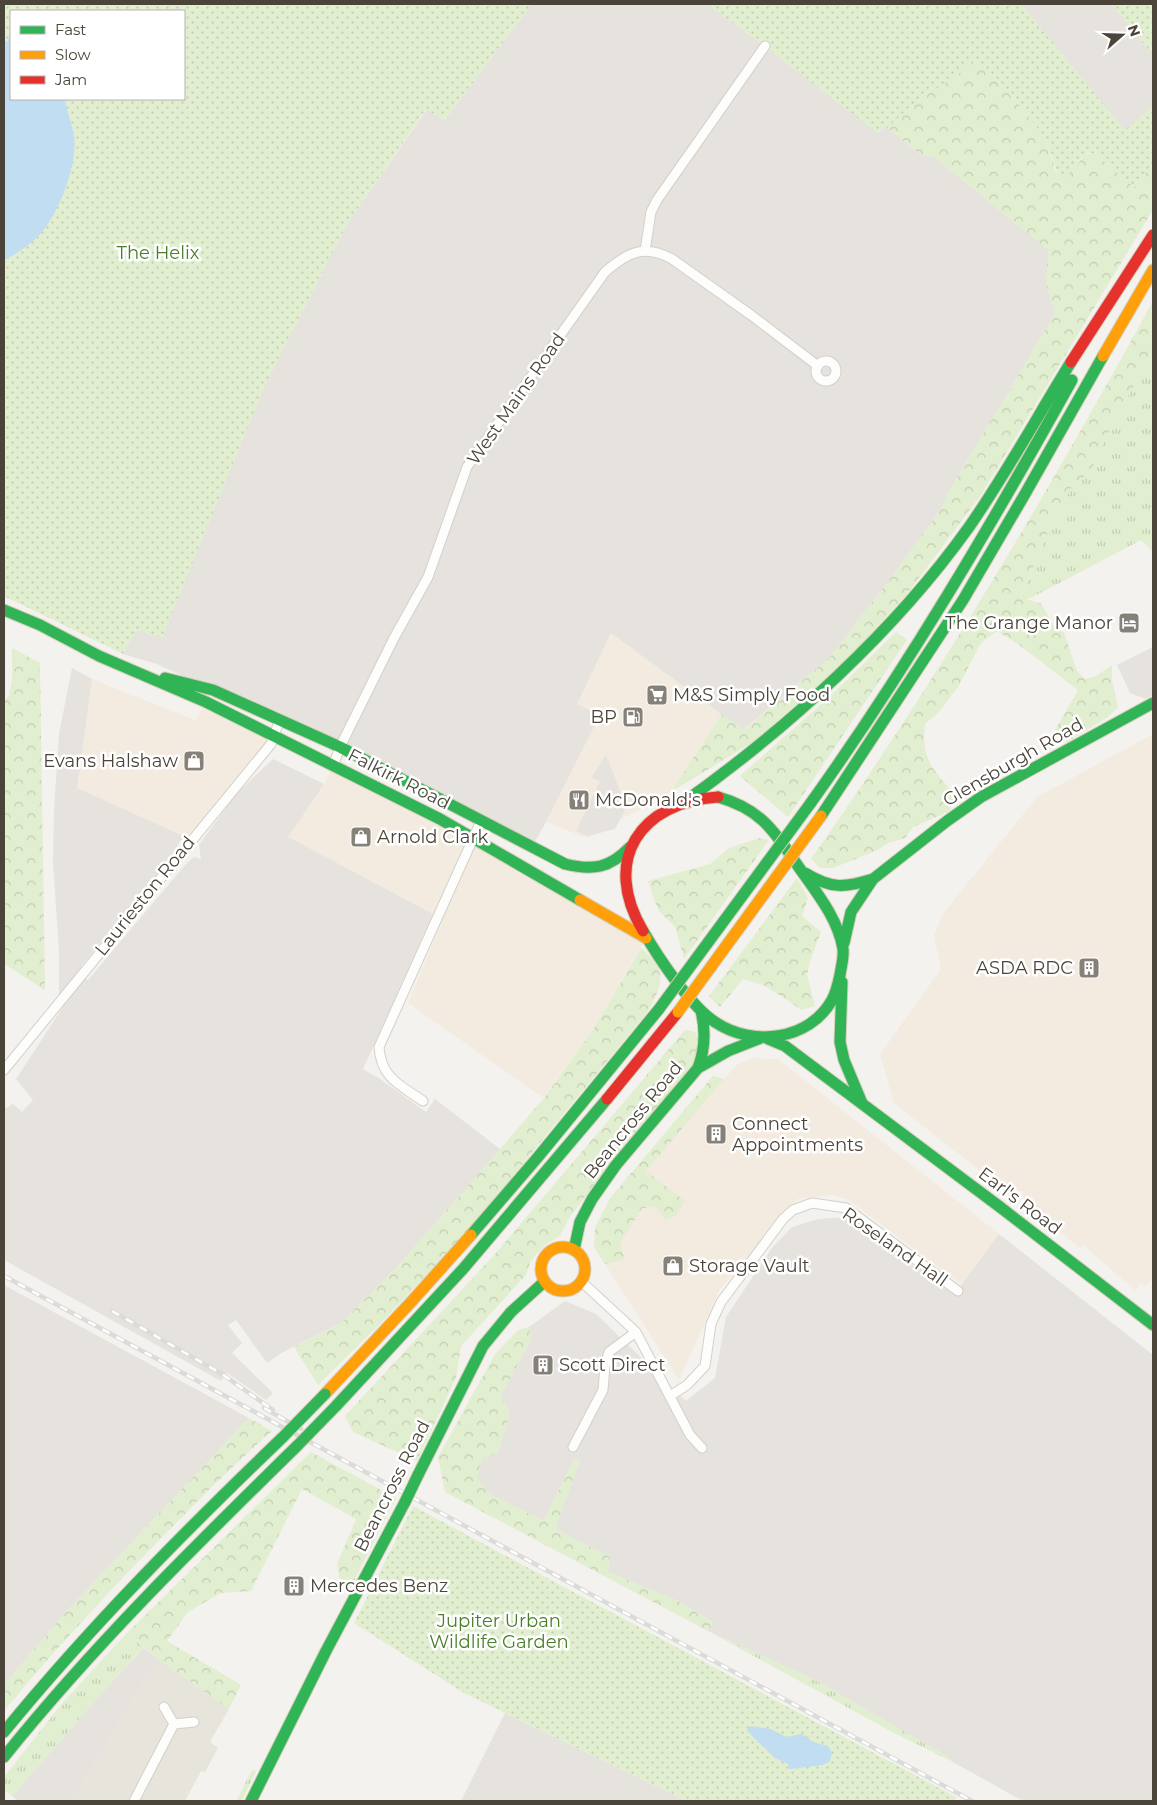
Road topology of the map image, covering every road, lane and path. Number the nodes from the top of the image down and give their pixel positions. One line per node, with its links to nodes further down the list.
1 (765, 46): 3 (street)
2 (1153, 236): 13 (main road); 40 (main road, bridge)
3 (645, 251): 5 (street); 11 (street, West Mains Road)
4 (1153, 270): 41 (main road, bridge)
5 (818, 366)
6 (4, 610): 7 (main road, Falkirk Road)
7 (127, 668): 9 (main road, Falkirk Road); 10 (main road, Falkirk Road)
8 (1153, 703): 18 (main road, Glensburgh Road)
9 (280, 719): 10 (street, Laurieston Road); 11 (main road, Falkirk Road)
10 (275, 736): 12 (main road, Falkirk Road); 25 (street, Laurieston Road)
11 (340, 746): 12 (street, West Mains Road); 14 (main road, Falkirk Road)
12 (334, 766): 15 (main road, Falkirk Road)
13 (684, 802): 16 (main road); 17 (main road)
14 (481, 821): 15 (street); 16 (main road, Falkirk Road)
15 (474, 838): 19 (main road, Falkirk Road); 26 (street)
16 (632, 845): 19 (main road)
17 (801, 871): 18 (main road, Glensburgh Road); 20 (main road)
18 (872, 879): 20 (main road, Glensburgh Road)
19 (646, 938): 22 (main road)
20 (843, 950): 21 (main road)
21 (843, 962): 23 (main road); 27 (main road)
22 (701, 1011): 23 (main road); 24 (main road, Beancross Road)
23 (763, 1038): 24 (main road, Beancross Road); 27 (main road, Earl's Road)
24 (698, 1068): 28 (main road, Beancross Road)
25 (4, 1070)
26 (423, 1101)
27 (863, 1106): 32 (main road, Earl's Road)
28 (574, 1250): 29 (main road); 30 (main road)
29 (544, 1282): 30 (main road); 43 (main road, Beancross Road, bridge)
30 (582, 1282): 33 (street)
31 (958, 1291): 34 (street, Roseland Hall)
32 (1153, 1325)
33 (636, 1332): 34 (street); 35 (street)
34 (670, 1396): 36 (street)
35 (573, 1447)
36 (702, 1448)
37 (164, 1707): 39 (street)
38 (194, 1722): 39 (street)
39 (174, 1724): 42 (street)
40 (4, 1732)
41 (4, 1757)
42 (134, 1801)
43 (251, 1801)

